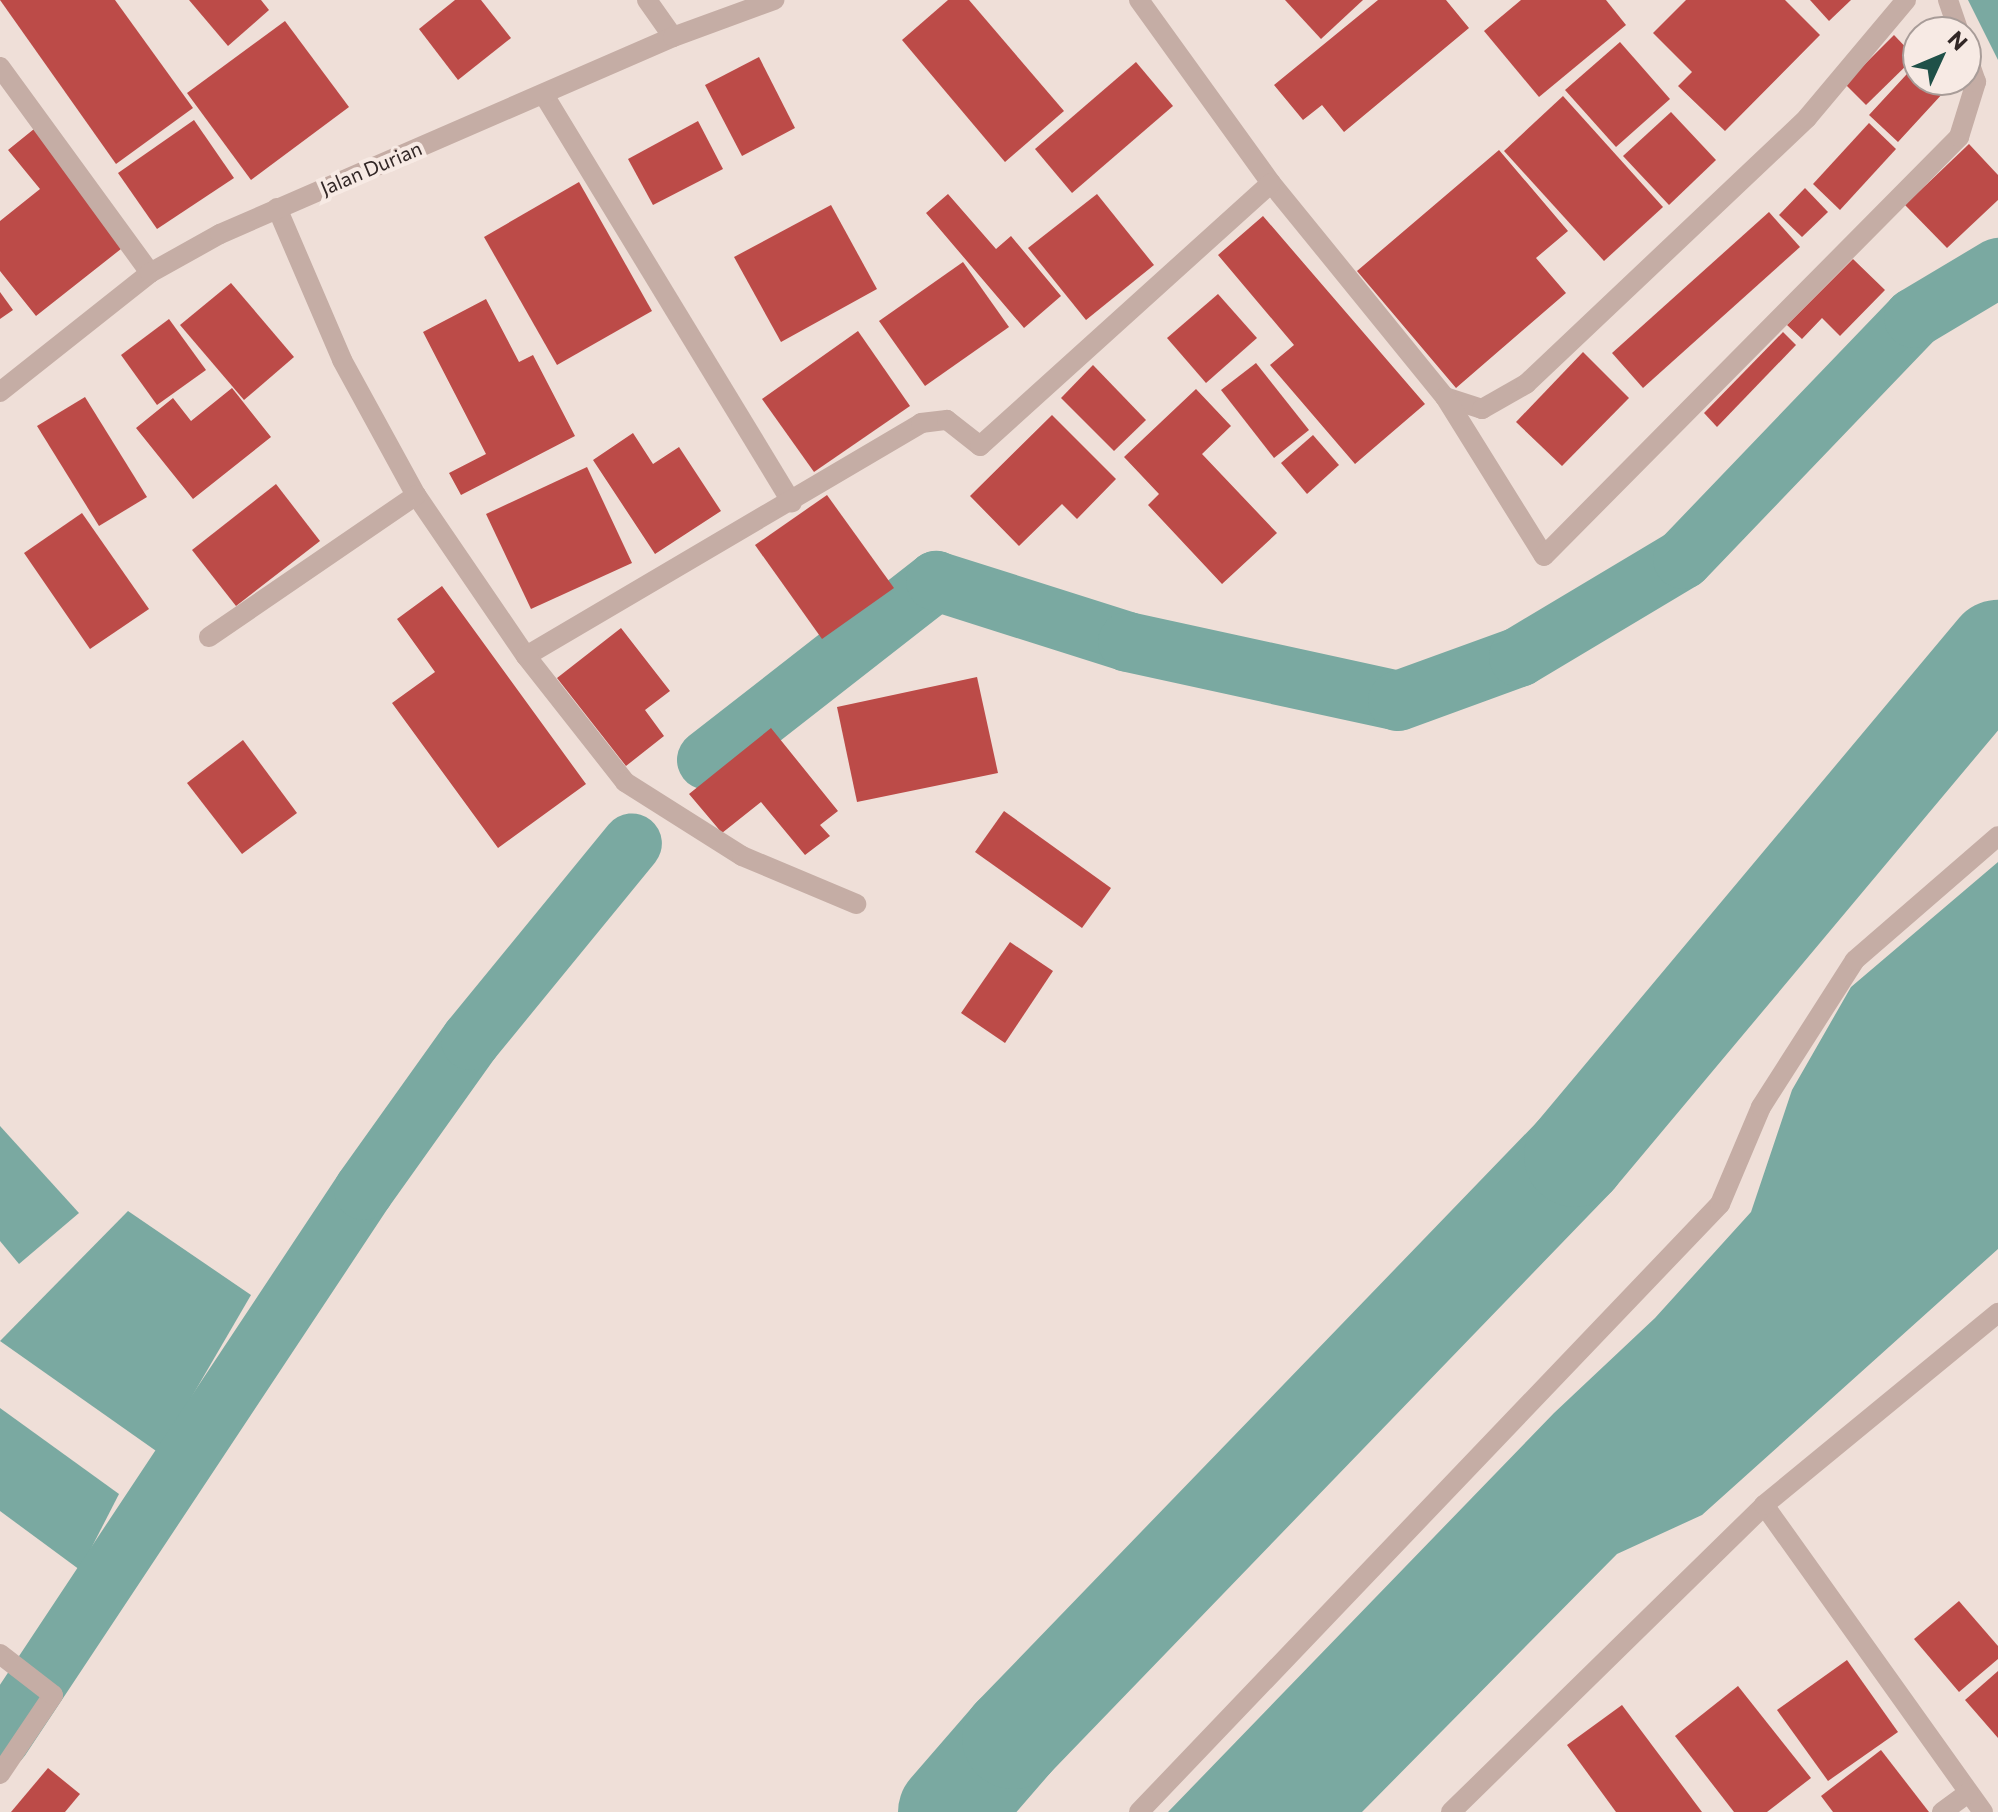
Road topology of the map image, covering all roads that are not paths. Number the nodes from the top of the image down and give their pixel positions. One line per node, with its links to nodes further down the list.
1 (647, 0): 5 (street)
2 (774, 0): 5 (street, Jalan Durian)
3 (1139, 0): 9 (street)
4 (1906, 0): 13 (street)
5 (673, 37): 7 (street, Jalan Durian)
6 (0, 67): 11 (street)
7 (544, 95): 10 (street, Jalan Durian); 15 (street)
8 (1972, 96): 13 (street)
9 (1271, 183): 13 (street); 15 (street)
10 (277, 208): 11 (street, Jalan Durian); 14 (street)
11 (150, 273): 12 (street, Jalan Durian)
12 (0, 392)
13 (1445, 397)
14 (416, 495): 16 (street); 17 (street)
15 (792, 503): 17 (street)
16 (209, 637)
17 (526, 656): 19 (street)
18 (1998, 836): 25 (street)
19 (856, 904)
20 (1998, 1313): 21 (street)
21 (1764, 1505): 24 (street); 26 (street)
22 (0, 1654): 23 (street)
23 (0, 1774)
24 (1968, 1793): 27 (street); 28 (street)
25 (1139, 1812)
26 (1451, 1812)
27 (1942, 1812)
28 (1983, 1812)

